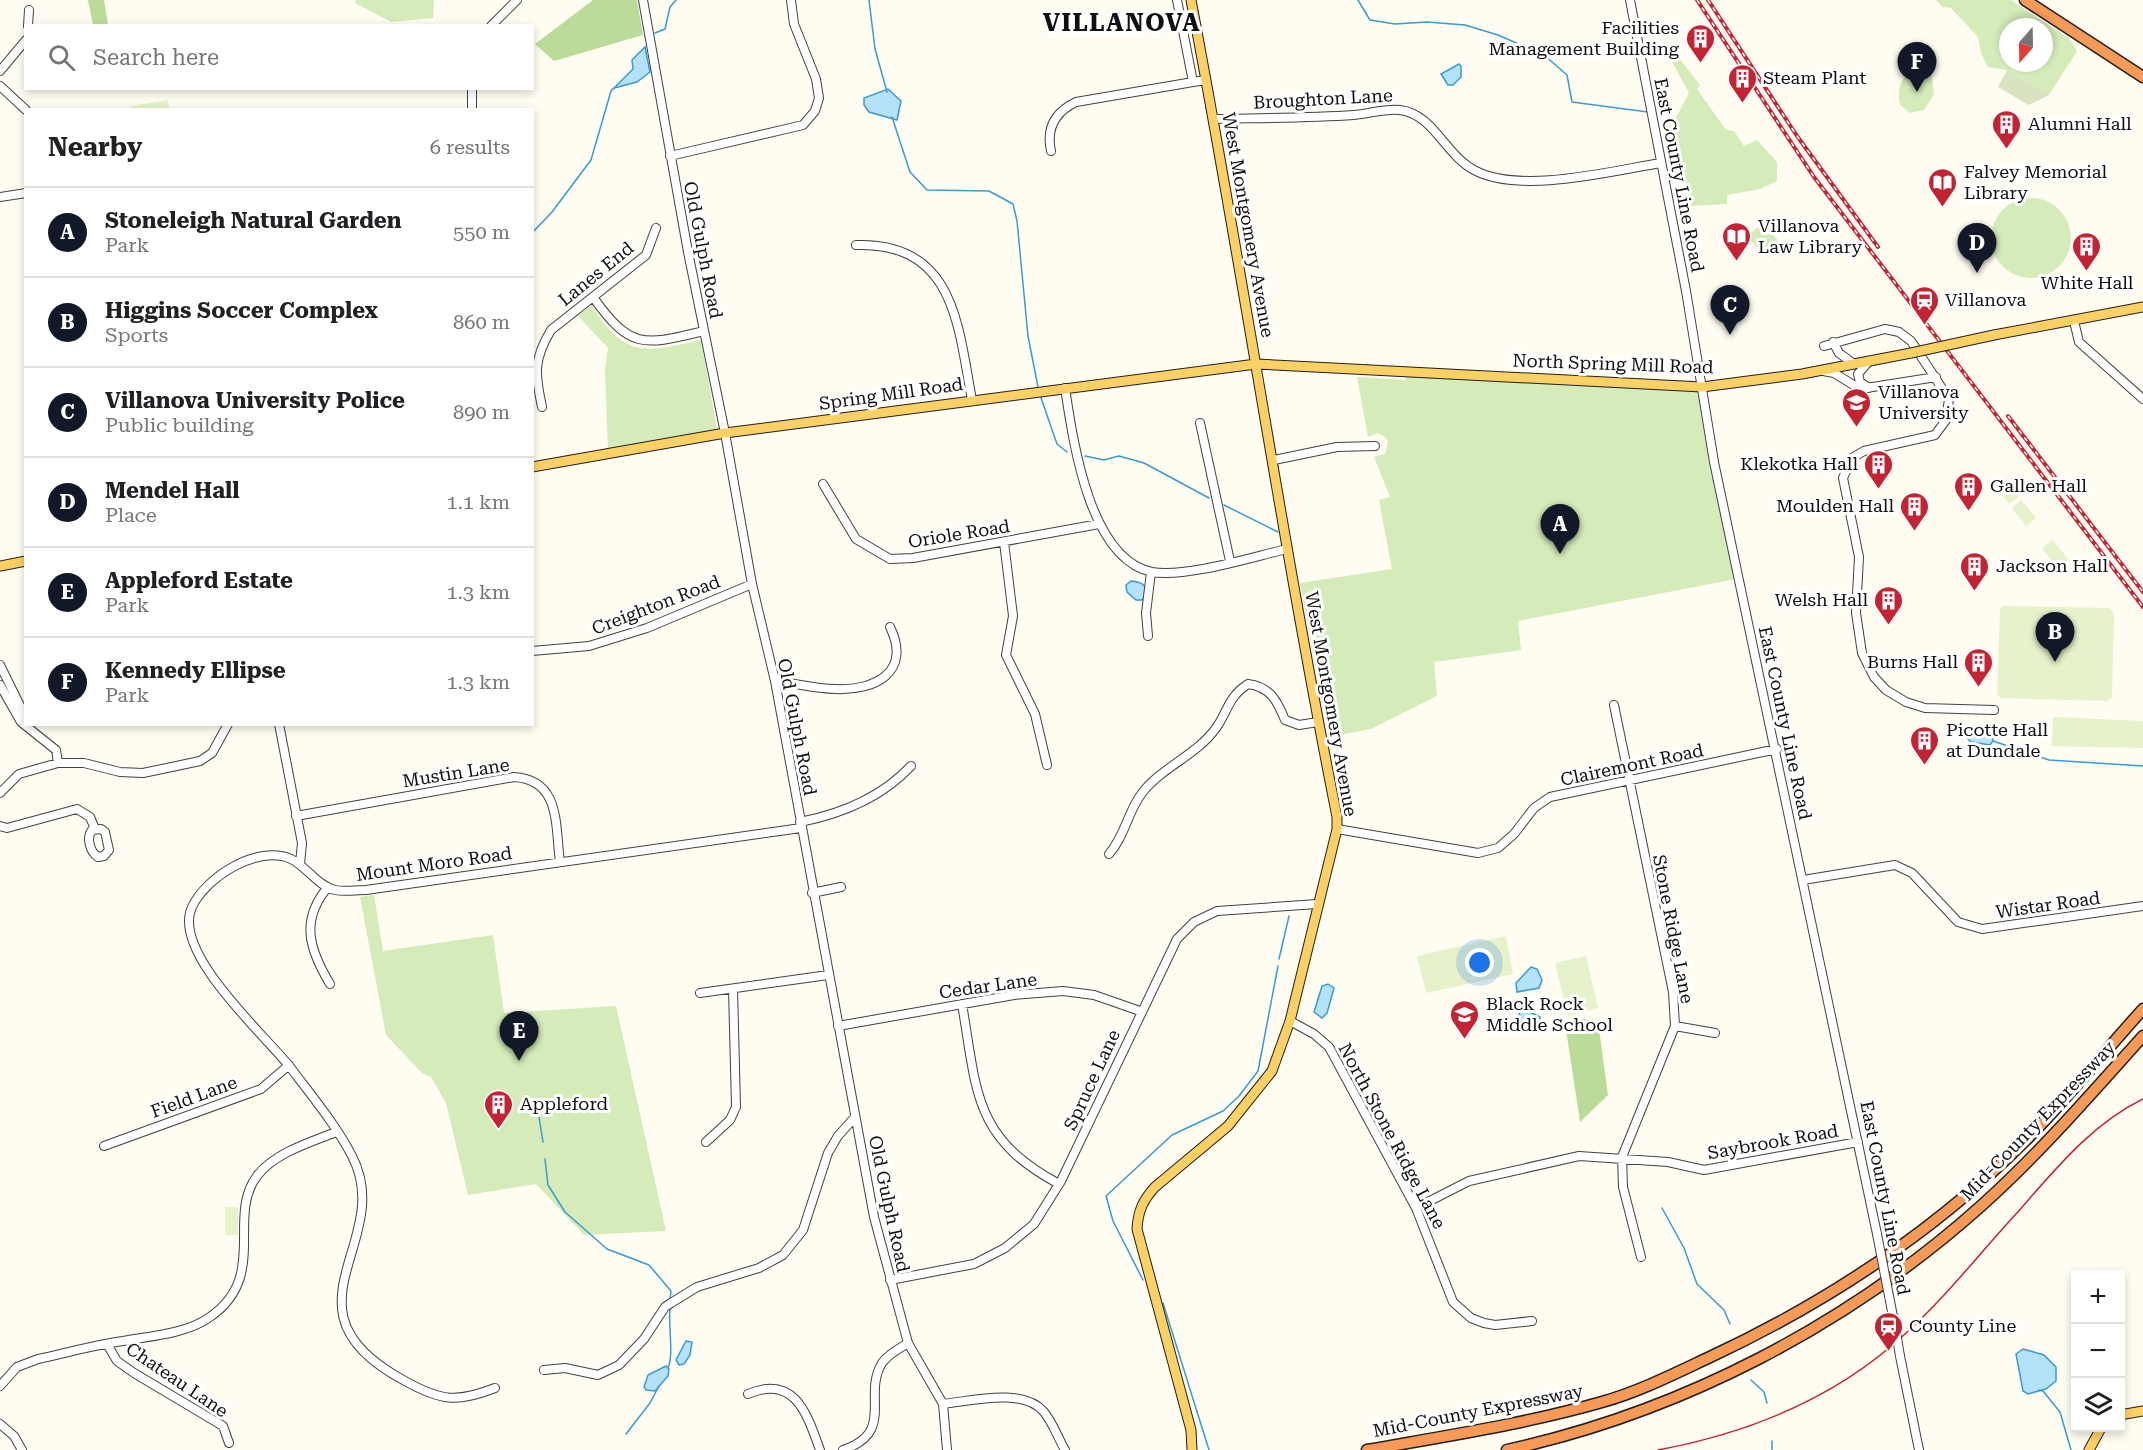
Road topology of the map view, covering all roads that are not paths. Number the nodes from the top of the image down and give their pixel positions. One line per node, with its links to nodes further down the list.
1 (518, 0): 10 (street)
2 (643, 0): 22 (street, Old Gulph Road)
3 (791, 0): 22 (street)
4 (1177, 0): 15 (street)
5 (1191, 0): 14 (main road, West Montgomery Avenue)
6 (1630, 0): 23 (street, East County Line Road)
7 (2025, 0): 13 (highway)
8 (29, 10): 9 (street)
9 (28, 24)
10 (493, 24)
11 (24, 42): 12 (street)
12 (0, 71)
13 (2143, 77)
14 (1206, 80): 15 (street); 20 (main road, West Montgomery Avenue)
15 (1193, 82): 21 (street)
16 (0, 86): 18 (street)
17 (472, 90): 19 (street)
18 (25, 108)
19 (472, 108)
20 (1213, 119): 23 (street, Broughton Lane); 35 (main road, West Montgomery Avenue)
21 (1051, 151)
22 (670, 156): 31 (street, Old Gulph Road)
23 (1660, 163): 39 (street, East County Line Road)
24 (24, 193): 25 (street)
25 (0, 197)
26 (656, 228): 28 (street, Lanes End)
27 (856, 245): 43 (street)
28 (593, 297): 31 (street); 44 (street, Lanes End)
29 (2143, 307): 30 (main road, North Spring Mill Road)
30 (2074, 321): 34 (main road, North Spring Mill Road, bridge); 42 (street)
31 (704, 331): 46 (street, Old Gulph Road)
32 (1833, 342): 33 (street); 36 (street); 38 (street)
33 (1824, 346)
34 (1869, 361): 36 (main road, North Spring Mill Road); 41 (street)
35 (1256, 364): 39 (main road, North Spring Mill Road); 40 (main road, Spring Mill Road); 48 (main road, West Montgomery Avenue)
36 (1854, 364): 37 (main road, North Spring Mill Road)
37 (1819, 370): 39 (main road, North Spring Mill Road); 41 (street)
38 (1936, 377): 41 (street); 66 (street)
39 (1702, 387): 73 (street, East County Line Road)
40 (1065, 388): 43 (main road, Spring Mill Road); 51 (street)
41 (1869, 388)
42 (2143, 399)
43 (972, 400): 46 (main road, Spring Mill Road)
44 (542, 407)
45 (1200, 423): 55 (street)
46 (725, 433): 49 (main road, Spring Mill Road); 58 (street, Old Gulph Road)
47 (1375, 446): 48 (street)
48 (1274, 460): 53 (main road, West Montgomery Avenue)
49 (534, 467)
50 (823, 484): 52 (street, Oriole Road)
51 (1099, 524): 52 (street, Oriole Road); 57 (street)
52 (1004, 542): 75 (street)
53 (1287, 549): 55 (street); 68 (main road, West Montgomery Avenue)
54 (24, 561): 56 (main road)
55 (1230, 561): 57 (street)
56 (0, 566)
57 (1151, 572): 60 (street)
58 (752, 584): 61 (street, Creighton Road); 63 (street, Old Gulph Road)
59 (890, 627): 63 (street)
60 (1148, 636)
61 (534, 651)
62 (0, 665): 67 (street)
63 (775, 681): 80 (street, Old Gulph Road)
64 (0, 685): 69 (street)
65 (1614, 705): 77 (street, Stone Ridge Lane)
66 (1994, 711)
67 (24, 714)
68 (1318, 722): 83 (main road, West Montgomery Avenue); 84 (street)
69 (24, 724)
70 (227, 726): 74 (street)
71 (279, 726): 79 (street)
72 (31, 728): 74 (street)
73 (1777, 749): 77 (street, Clairemont Road); 87 (street, East County Line Road)
74 (58, 763): 78 (street)
75 (1047, 765)
76 (911, 766): 80 (street, Mount Moro Road)
77 (1629, 782): 83 (street, Clairemont Road); 102 (street, Stone Ridge Lane)
78 (0, 793)
79 (296, 816): 85 (street, Mustin Lane); 86 (street)
80 (800, 825): 85 (street, Mount Moro Road); 90 (street, Old Gulph Road)
81 (0, 826): 82 (street)
82 (95, 829)
83 (1337, 829): 91 (main road, West Montgomery Avenue)
84 (1109, 854)
85 (560, 862): 88 (street, Mount Moro Road)
86 (300, 864): 88 (street); 105 (street)
87 (1803, 880): 92 (street, Wistar Road); 109 (street, East County Line Road)
88 (328, 887): 94 (street)
89 (841, 887): 90 (street)
90 (812, 893): 93 (street, Old Gulph Road)
91 (1317, 904): 99 (street, Spruce Lane); 100 (main road, West Montgomery Avenue)
92 (2143, 906)
93 (828, 975): 95 (street); 101 (street, Old Gulph Road)
94 (330, 984)
95 (733, 989): 96 (street); 108 (street)
96 (700, 993)
97 (962, 1004): 99 (street, Cedar Lane); 101 (street, Cedar Lane); 112 (street)
98 (2143, 1009): 135 (highway, Mid-County Expressway)
99 (1140, 1011): 112 (street, Spruce Lane)
100 (1290, 1021): 113 (street, North Stone Ridge Lane); 134 (main road, West Montgomery Avenue)
101 (838, 1026): 106 (street, Old Gulph Road)
102 (1675, 1026): 103 (street); 111 (street, Stone Ridge Lane)
103 (1714, 1033)
104 (2143, 1036): 136 (highway, Mid-County Expressway)
105 (289, 1065): 107 (street); 110 (street, Field Lane)
106 (855, 1117): 115 (street, Old Gulph Road); 119 (street)
107 (336, 1132): 118 (street); 121 (street)
108 (706, 1142)
109 (1858, 1142): 111 (street, Saybrook Road); 137 (street, East County Line Road, bridge)
110 (104, 1146)
111 (1622, 1157): 113 (street, Saybrook Road); 114 (street, Stone Ridge Lane)
112 (1059, 1184): 115 (street, Spruce Lane)
113 (1416, 1209): 116 (street, North Stone Ridge Lane)
114 (1641, 1257)
115 (890, 1280): 117 (street, Old Gulph Road)
116 (1532, 1321)
117 (908, 1343): 123 (street, Old Gulph Road); 131 (street)
118 (107, 1344): 120 (street); 128 (street, Chateau Lane)
119 (544, 1370)
120 (0, 1386)
121 (495, 1388)
122 (748, 1394): 130 (street)
123 (944, 1404): 132 (street, Old Gulph Road); 133 (street)
124 (2143, 1411): 125 (main road)
125 (2125, 1414)
126 (0, 1424): 129 (street)
127 (2100, 1432): 138 (main road)
128 (229, 1443)
129 (22, 1450)
130 (820, 1450)
131 (843, 1450)
132 (947, 1450)
133 (1065, 1450)
134 (1192, 1450)
135 (1367, 1450)
136 (1507, 1450)
137 (1919, 1450)
138 (2089, 1450)

